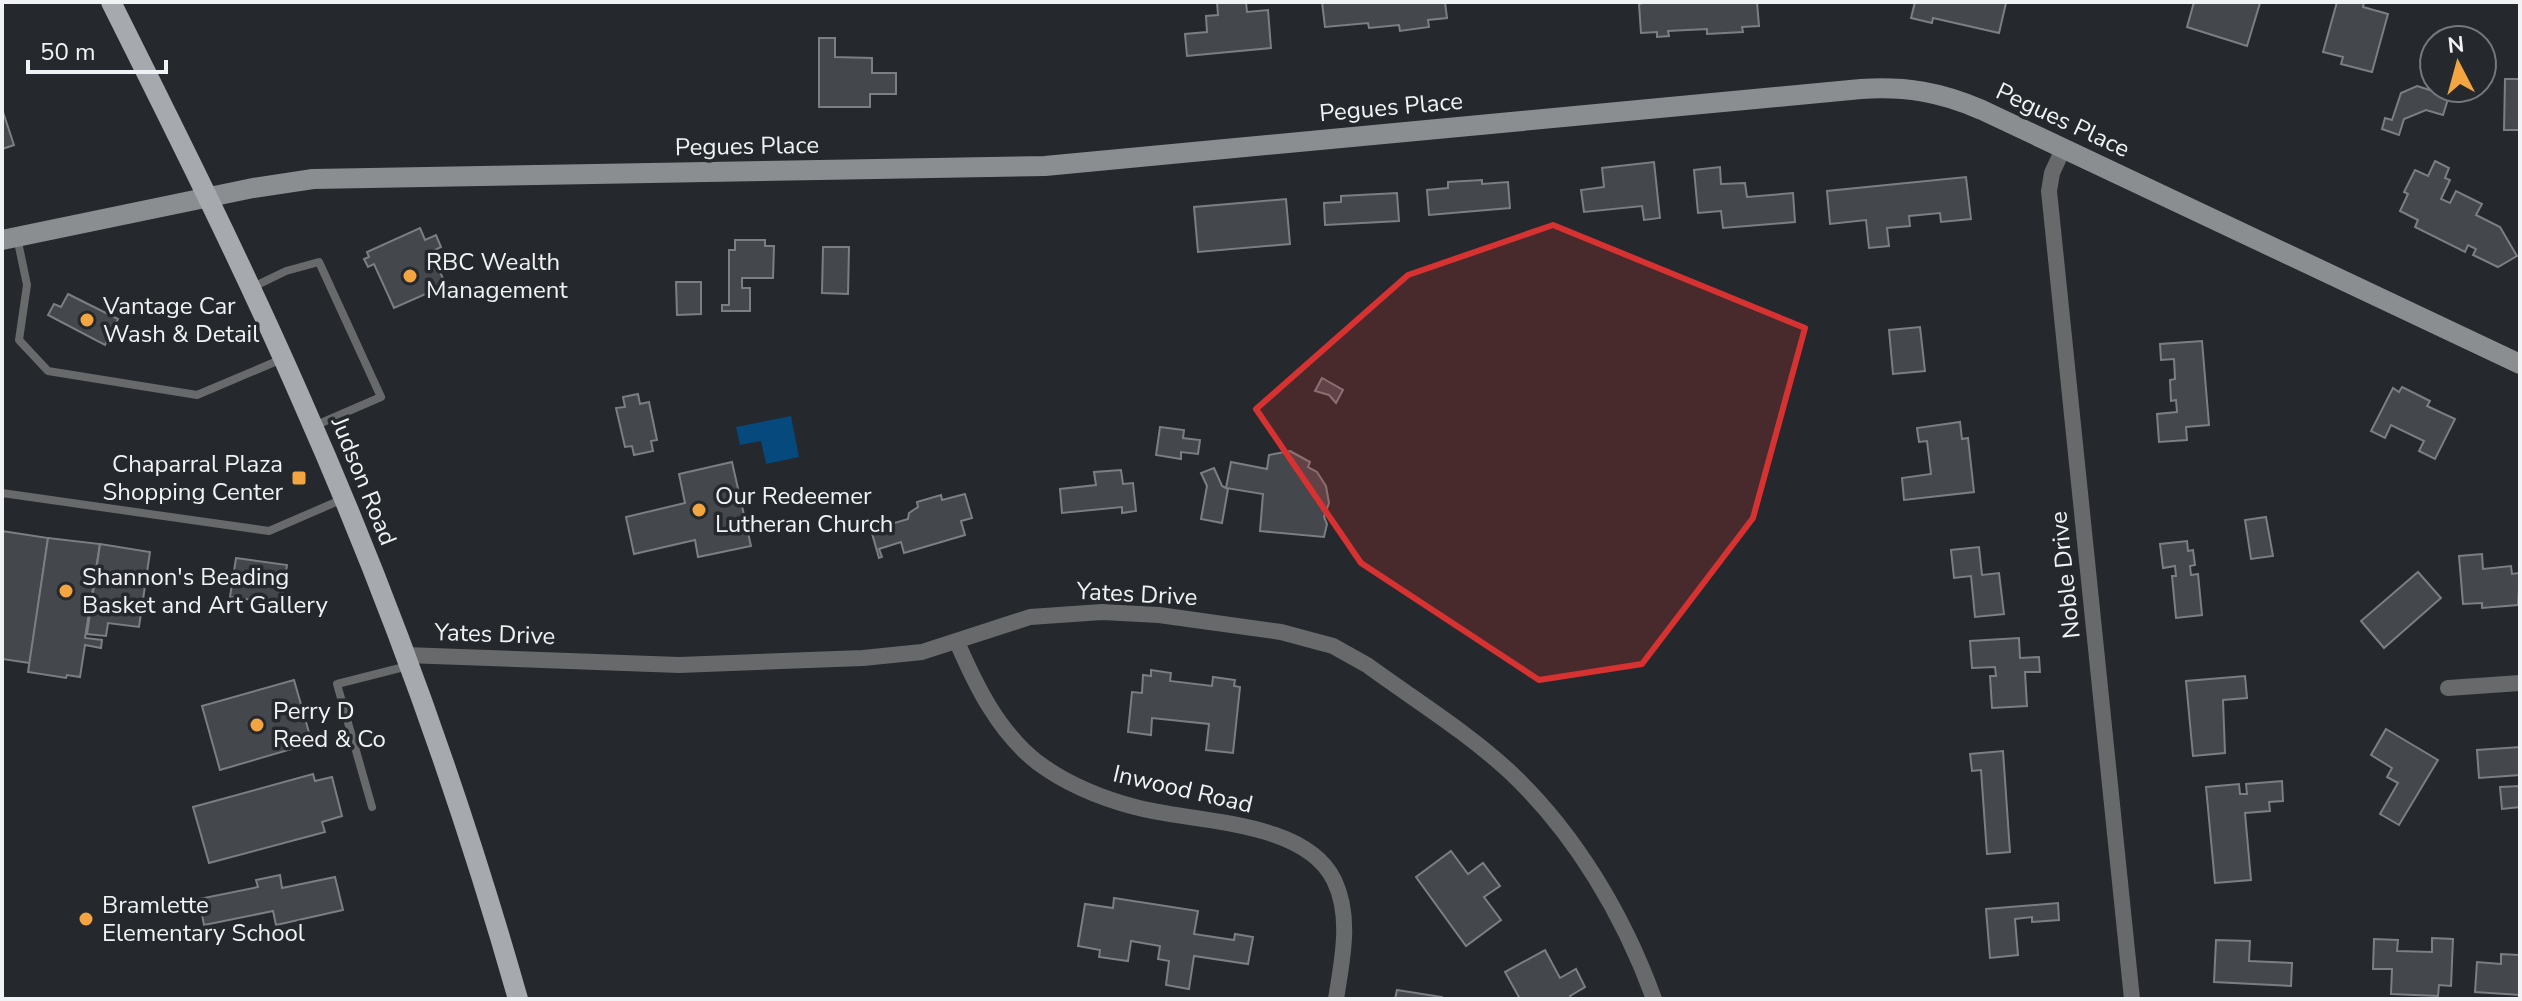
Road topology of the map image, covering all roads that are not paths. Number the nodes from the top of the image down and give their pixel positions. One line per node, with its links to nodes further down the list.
1 (111, 2): 3 (main road, Judson Road)
2 (2063, 149): 3 (street, Pegues Place); 7 (street, Pegues Place); 19 (street, Noble Drive)
3 (208, 197): 4 (street, Pegues Place); 5 (main road, Judson Road)
4 (9, 239): 6 (lane)
5 (250, 288): 6 (main road, Judson Road); 8 (lane)
6 (283, 359): 8 (main road, Judson Road)
7 (2520, 364)
8 (313, 426): 10 (main road, Judson Road)
9 (2, 493): 10 (lane)
10 (344, 499): 12 (main road, Judson Road)
11 (957, 642): 12 (street, Yates Drive); 17 (street, Inwood Road); 18 (street, Yates Drive)
12 (407, 660): 15 (lane); 16 (main road, Judson Road)
13 (2520, 683): 14 (street)
14 (2448, 688)
15 (372, 807)
16 (518, 999)
17 (1336, 999)
18 (1654, 999)
19 (2132, 999)

